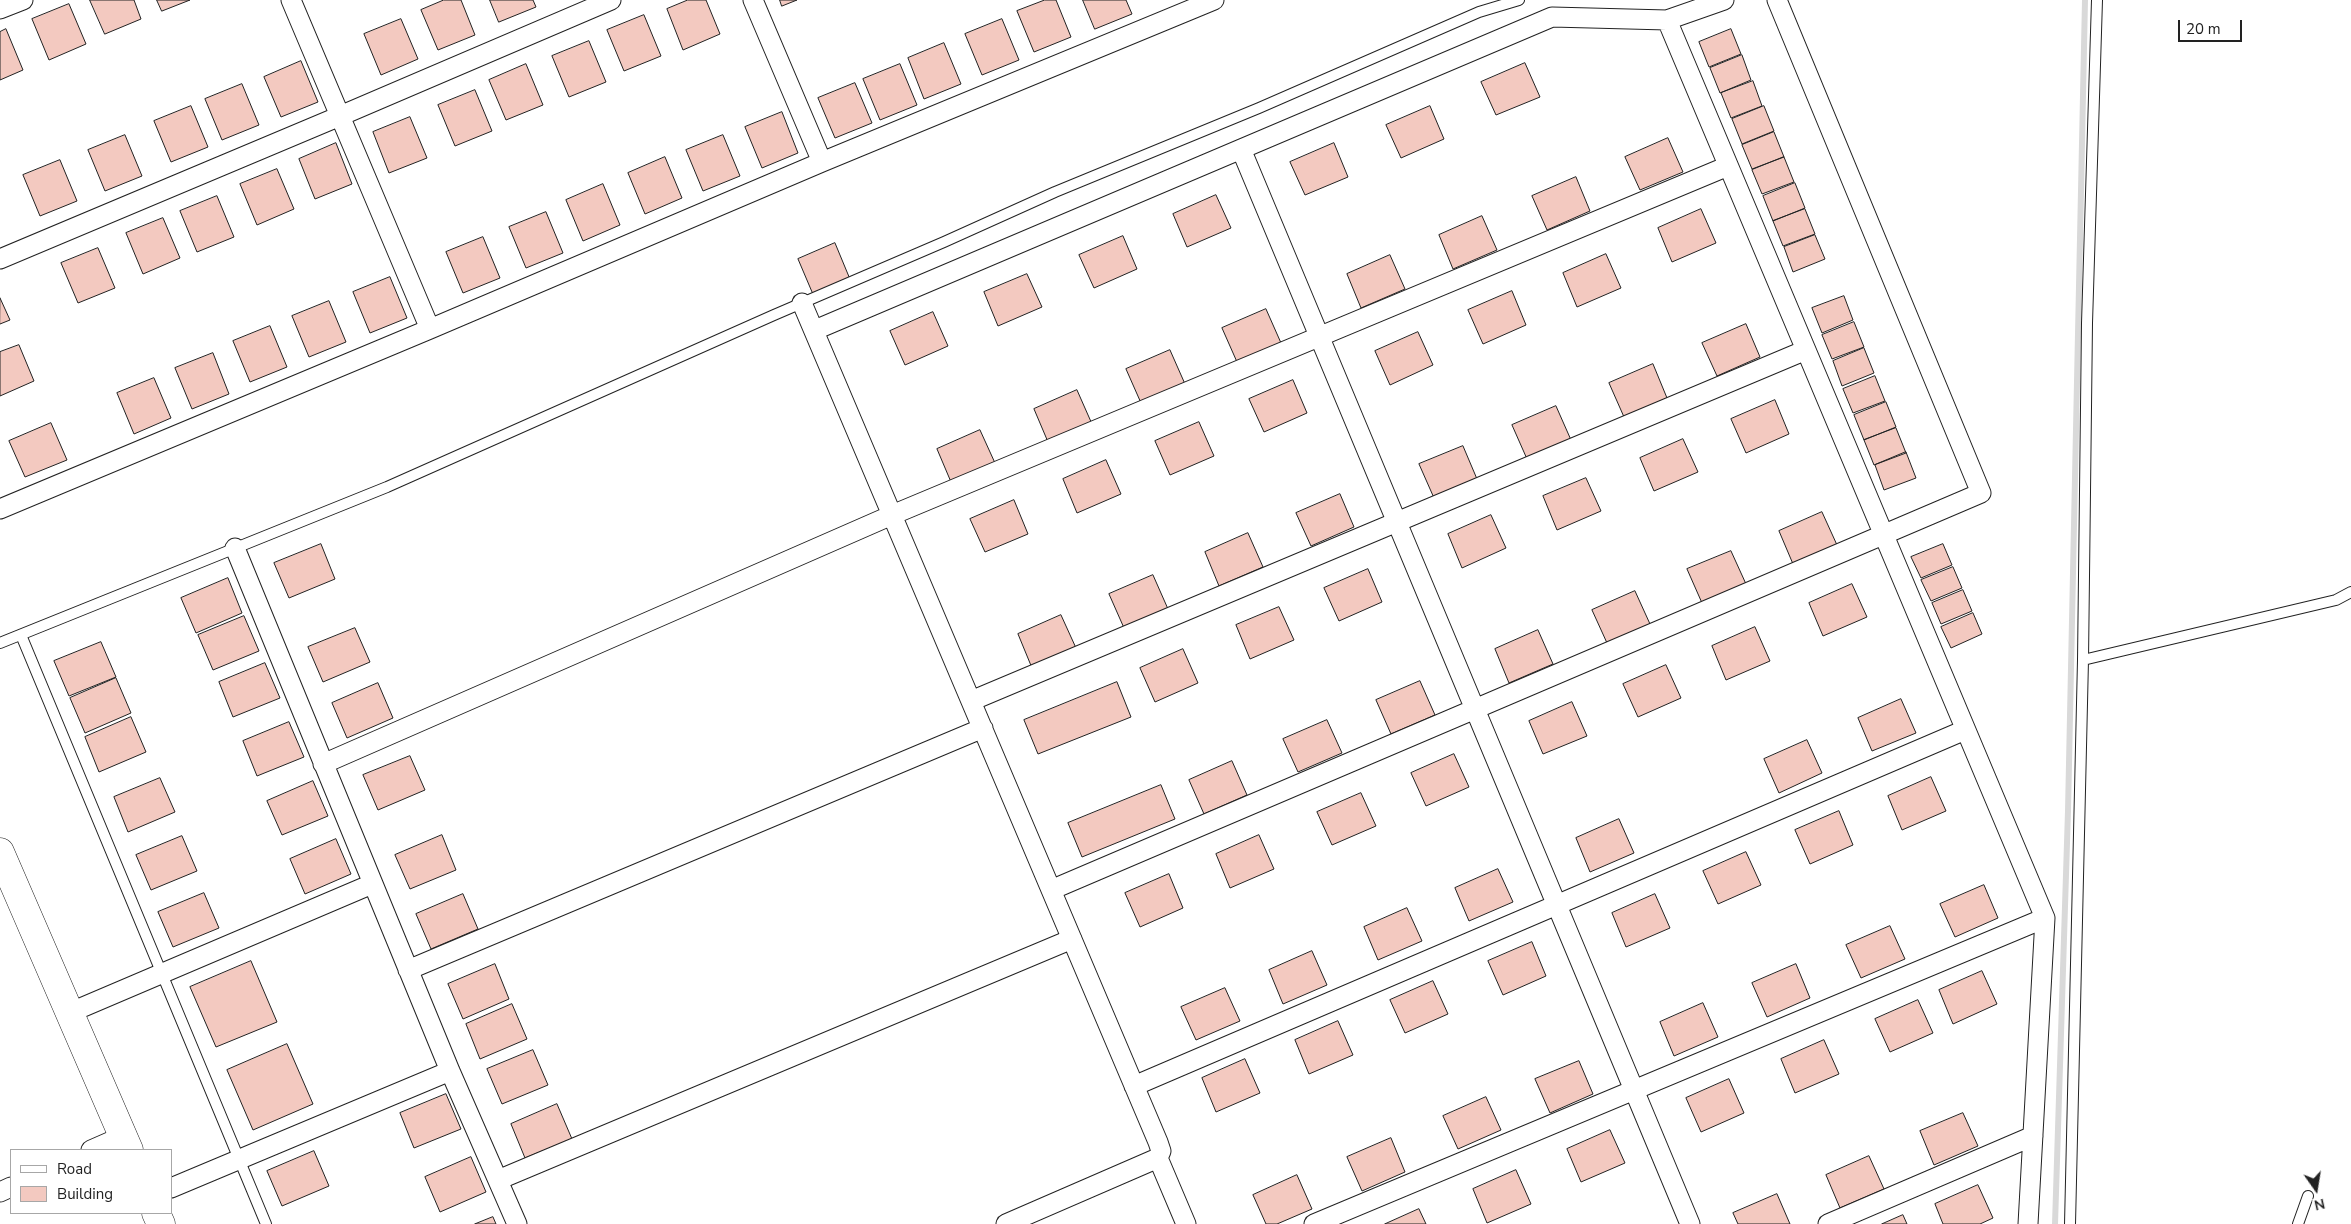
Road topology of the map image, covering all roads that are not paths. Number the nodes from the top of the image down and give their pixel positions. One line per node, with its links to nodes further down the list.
1 (22, 0): 10 (street)
2 (291, 0): 12 (street)
3 (611, 0): 12 (street)
4 (753, 0): 14 (street)
5 (1212, 0): 14 (street)
6 (1519, 0): 17 (lane)
7 (1724, 0): 11 (street)
8 (1777, 0): 25 (street)
9 (2097, 0): 30 (lane)
10 (0, 9)
11 (1667, 20): 13 (street); 15 (street)
12 (340, 116): 16 (street); 18 (street)
13 (1241, 149): 19 (street); 20 (street)
14 (822, 162): 18 (street)
15 (1728, 166): 20 (street); 21 (street)
16 (0, 259)
17 (802, 303): 19 (street); 26 (lane)
18 (430, 329): 22 (street)
19 (815, 330): 23 (street)
20 (1319, 336): 23 (street); 24 (street)
21 (1806, 350): 24 (street); 25 (street)
22 (2, 503)
23 (892, 515): 31 (street); 35 (street)
24 (1397, 522): 31 (street); 32 (street)
25 (1884, 535): 32 (street); 34 (street)
26 (235, 548): 28 (lane); 35 (street)
27 (2351, 592): 30 (lane)
28 (20, 634): 29 (lane); 43 (lane)
29 (0, 643)
30 (2083, 660): 64 (lane)
31 (971, 701): 33 (street)
32 (1475, 709): 38 (street); 39 (street)
33 (983, 728): 38 (street); 42 (street)
34 (1965, 730): 39 (street); 40 (street)
35 (324, 764): 37 (street)
36 (0, 852): 44 (main road)
37 (372, 884): 42 (street); 43 (street)
38 (1051, 890): 41 (street)
39 (1557, 905): 46 (street); 47 (street)
40 (2045, 918): 47 (street); 48 (street)
41 (1072, 939): 46 (street); 53 (street)
42 (408, 970): 45 (street)
43 (162, 974): 44 (street); 52 (lane)
44 (70, 1013): 49 (main road)
45 (450, 1071): 52 (street); 53 (street)
46 (1134, 1086): 51 (street)
47 (1634, 1090): 60 (street); 61 (street)
48 (2032, 1136): 62 (street); 63 (street)
49 (126, 1143): 50 (street)
50 (96, 1149)
51 (1158, 1158): 58 (street); 59 (street)
52 (240, 1159): 54 (street); 56 (lane)
53 (498, 1180): 57 (street)
54 (172, 1188)
55 (2308, 1196): 65 (lane)
56 (266, 1224)
57 (517, 1224)
58 (1006, 1224)
59 (1186, 1224)
60 (1314, 1224)
61 (1690, 1224)
62 (1828, 1224)
63 (2028, 1224)
64 (2070, 1224)
65 (2298, 1224)

